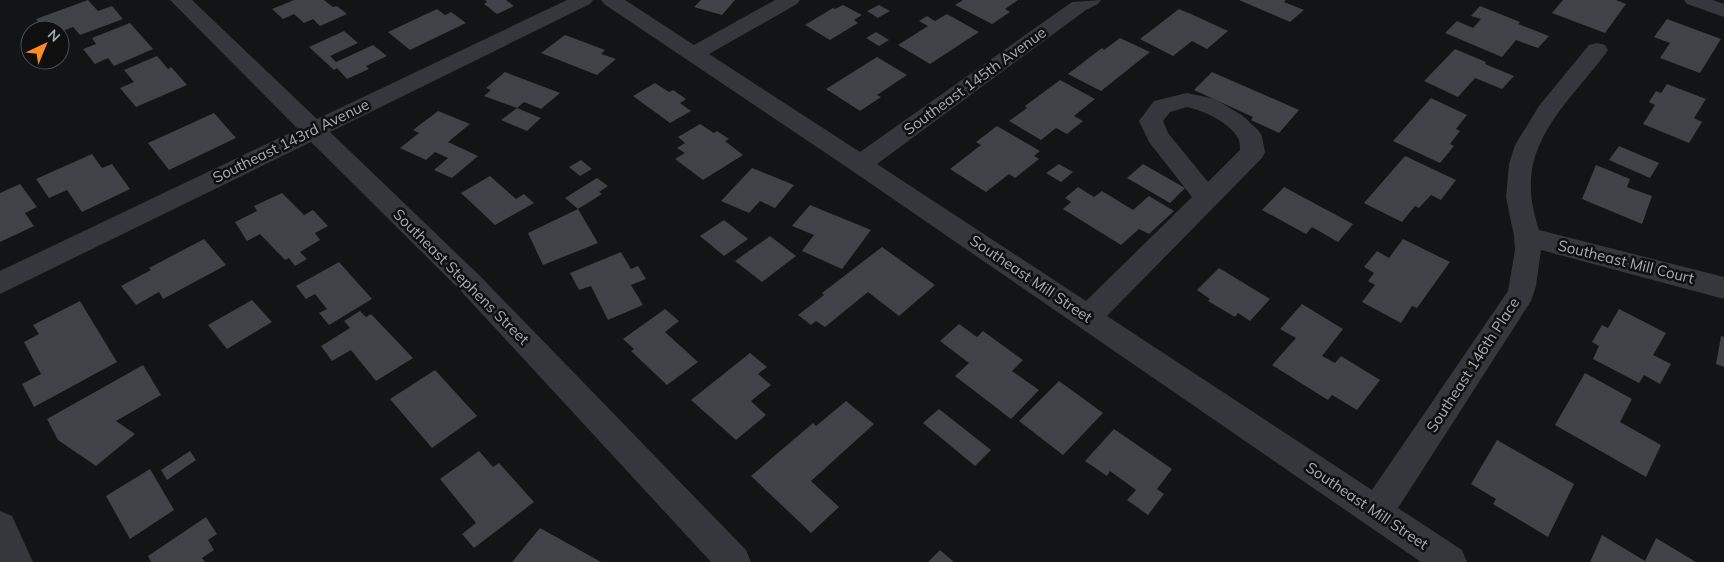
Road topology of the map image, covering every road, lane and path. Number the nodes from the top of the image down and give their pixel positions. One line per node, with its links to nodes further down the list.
1 (180, 0): 10 (street, Southeast Stephens Street)
2 (583, 0): 10 (street, Southeast 143rd Avenue)
3 (611, 0): 9 (street, Southeast Mill Street)
4 (790, 0): 9 (street)
5 (1091, 0): 11 (street, Southeast 145th Avenue)
6 (1694, 0): 7 (street)
7 (1724, 11)
8 (1597, 50): 13 (street, Southeast 146th Place)
9 (693, 54): 11 (street, Southeast Mill Street)
10 (312, 131): 14 (street, Southeast 143rd Avenue); 20 (street, Southeast Stephens Street)
11 (860, 164): 16 (street, Southeast Mill Street)
12 (1207, 198): 16 (street)
13 (1527, 237): 15 (street, Southeast Mill Court); 17 (street, Southeast 146th Place)
14 (0, 282)
15 (1724, 288)
16 (1088, 317): 17 (street, Southeast Mill Street)
17 (1376, 512): 21 (street, Southeast Mill Street)
18 (0, 527): 19 (street)
19 (16, 562)
20 (734, 562)
21 (1450, 562)

